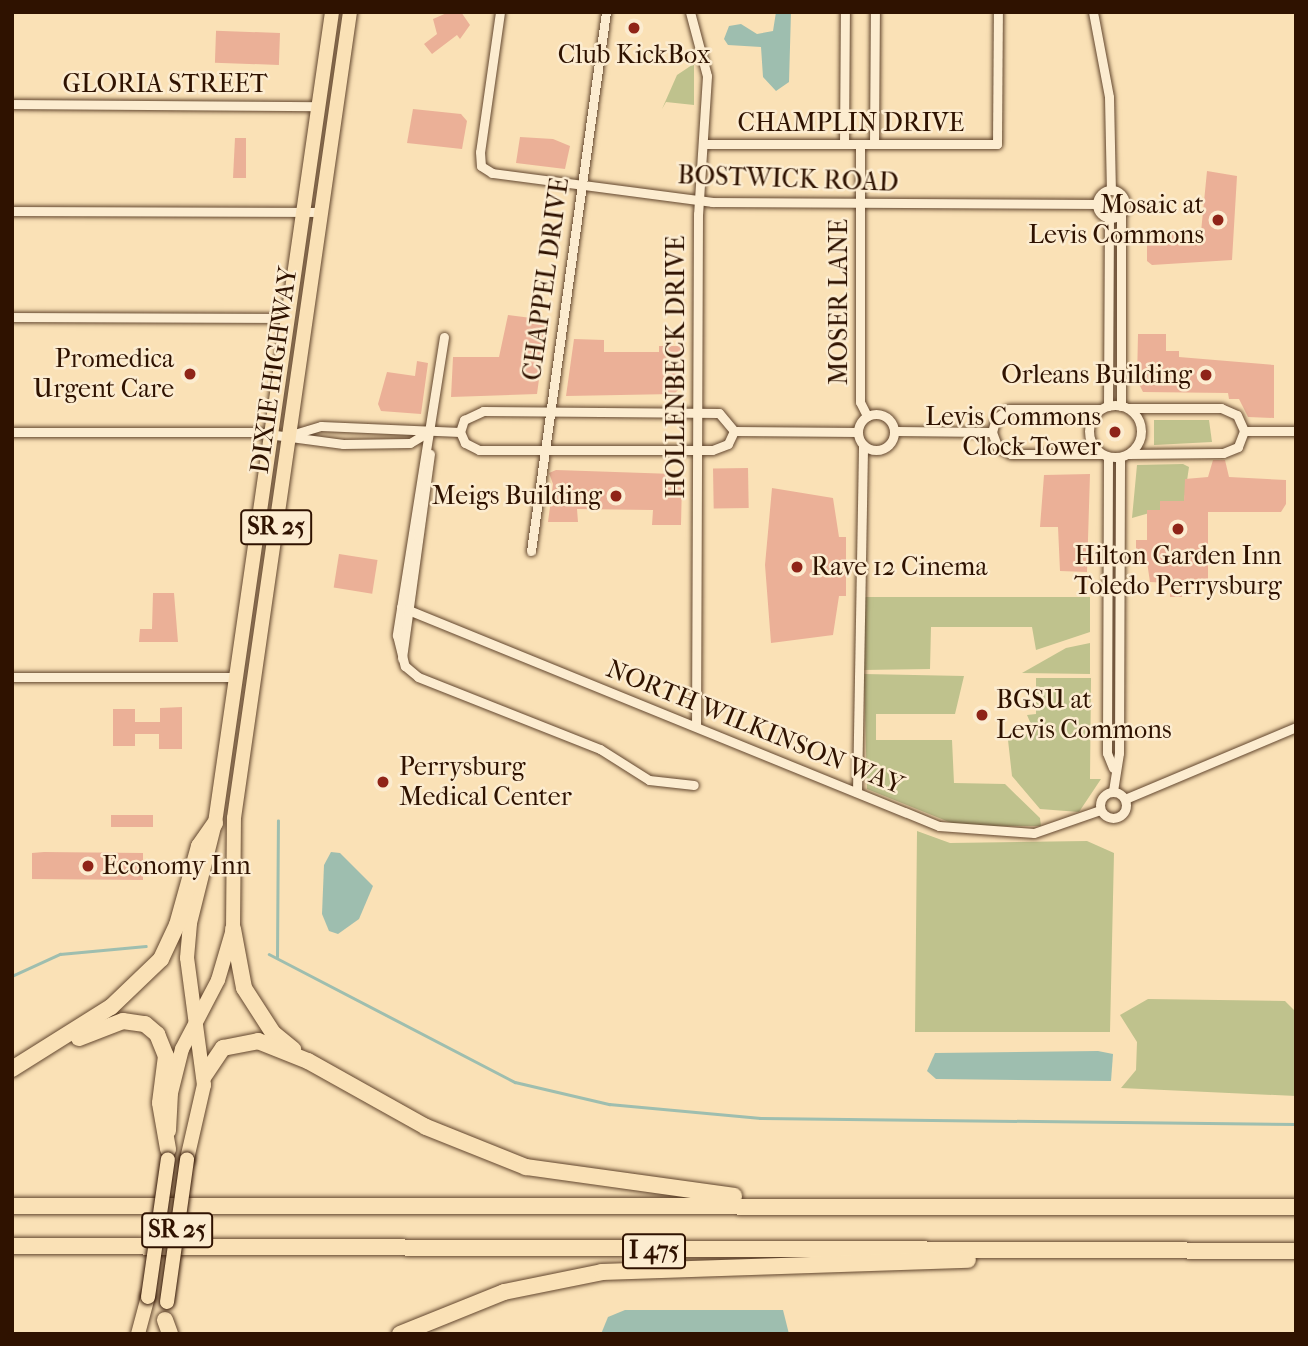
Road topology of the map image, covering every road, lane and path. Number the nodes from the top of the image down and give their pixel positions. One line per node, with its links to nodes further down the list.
1 (332, 12): 11 (main road, DIXIE HIGHWAY / SR 25)
2 (350, 12): 23 (main road, DIXIE HIGHWAY / SR 25)
3 (499, 12): 16 (street, BOSTWICK ROAD)
4 (606, 12): 16 (street, CHAPPEL DRIVE)
5 (690, 12): 12 (street, HOLLENBECK DRIVE)
6 (845, 12): 13 (street)
7 (875, 12): 15 (street)
8 (998, 12): 15 (street, CHAMPLIN DRIVE)
9 (1093, 12): 17 (street)
10 (12, 104): 11 (street, GLORIA STREET)
11 (318, 106): 22 (main road, DIXIE HIGHWAY / SR 25)
12 (706, 144): 13 (street, CHAMPLIN DRIVE); 18 (street, HOLLENBECK DRIVE)
13 (844, 144): 14 (street, CHAMPLIN DRIVE)
14 (860, 144): 15 (street, CHAMPLIN DRIVE); 19 (street, MOSER LANE)
15 (874, 144)
16 (581, 186): 18 (street, BOSTWICK ROAD); 31 (street, CHAPPEL DRIVE)
17 (1111, 190): 20 (street); 24 (street)
18 (699, 201): 19 (street, BOSTWICK ROAD); 32 (street, HOLLENBECK DRIVE)
19 (860, 203): 20 (street, BOSTWICK ROAD); 33 (street, MOSER LANE)
20 (1097, 204): 25 (street)
21 (12, 211): 22 (street)
22 (303, 212): 23 (street); 27 (main road, DIXIE HIGHWAY / SR 25)
23 (321, 212): 44 (main road, DIXIE HIGHWAY / SR 25)
24 (1121, 213): 25 (street); 30 (street)
25 (1109, 218): 29 (street)
26 (12, 317): 27 (street)
27 (287, 318): 43 (main road, DIXIE HIGHWAY / SR 25)
28 (444, 337): 34 (street)
29 (1104, 407): 30 (street); 42 (street); 48 (street)
30 (1125, 407): 37 (street); 49 (street)
31 (549, 411): 32 (street); 40 (street); 46 (street, CHAPPEL DRIVE)
32 (697, 413): 35 (street); 47 (street, HOLLENBECK DRIVE)
33 (867, 416): 36 (street); 41 (street)
34 (430, 431): 40 (street); 44 (street); 44 (street); 51 (street)
35 (734, 431): 41 (street); 47 (street)
36 (896, 431): 42 (street); 45 (street)
37 (1244, 431): 38 (street); 49 (street)
38 (1296, 431)
39 (12, 432): 43 (street)
40 (460, 432): 46 (street)
41 (858, 432): 45 (street)
42 (992, 432): 48 (street)
43 (270, 435): 44 (street); 53 (main road, DIXIE HIGHWAY / SR 25)
44 (289, 435): 63 (main road, DIXIE HIGHWAY / SR 25)
45 (863, 445): 59 (street)
46 (543, 451): 47 (street); 50 (street, CHAPPEL DRIVE)
47 (697, 451): 54 (street, HOLLENBECK DRIVE)
48 (1105, 455): 49 (street); 56 (street)
49 (1124, 455): 56 (street)
50 (531, 551)
51 (405, 609): 54 (street, NORTH WILKINSON WAY); 57 (street)
52 (12, 677): 53 (street)
53 (236, 677): 62 (main road, DIXIE HIGHWAY / SR 25)
54 (696, 725): 59 (street, NORTH WILKINSON WAY)
55 (1296, 727): 60 (street, NORTH WILKINSON WAY)
56 (1113, 768): 58 (street)
57 (694, 785)
58 (1113, 791): 60 (street); 61 (street)
59 (857, 792): 61 (street, NORTH WILKINSON WAY)
60 (1125, 799): 61 (street, NORTH WILKINSON WAY)
61 (1100, 810)
62 (215, 823): 64 (main road, DIXIE HIGHWAY / SR 25); 66 (highway)
63 (233, 929): 64 (main road, DIXIE HIGHWAY / SR 25); 65 (highway)
64 (198, 1020): 67 (main road, DIXIE HIGHWAY / SR 25); 69 (main road, DIXIE HIGHWAY / SR 25)
65 (308, 1061): 67 (highway); 70 (highway)
66 (12, 1069)
67 (204, 1076): 78 (main road, DIXIE HIGHWAY / SR 25, bridge)
68 (12, 1079): 69 (highway)
69 (168, 1154): 79 (main road, DIXIE HIGHWAY, bridge)
70 (883, 1205): 71 (highway, I 475); 72 (highway, I 475)
71 (12, 1206)
72 (1296, 1207)
73 (12, 1246): 74 (highway, I 475)
74 (193, 1250): 75 (highway, I 475); 77 (highway)
75 (1191, 1251): 76 (highway, I 475); 80 (highway)
76 (1296, 1251)
77 (12, 1252)
78 (166, 1329)
79 (138, 1334)
80 (400, 1334)

